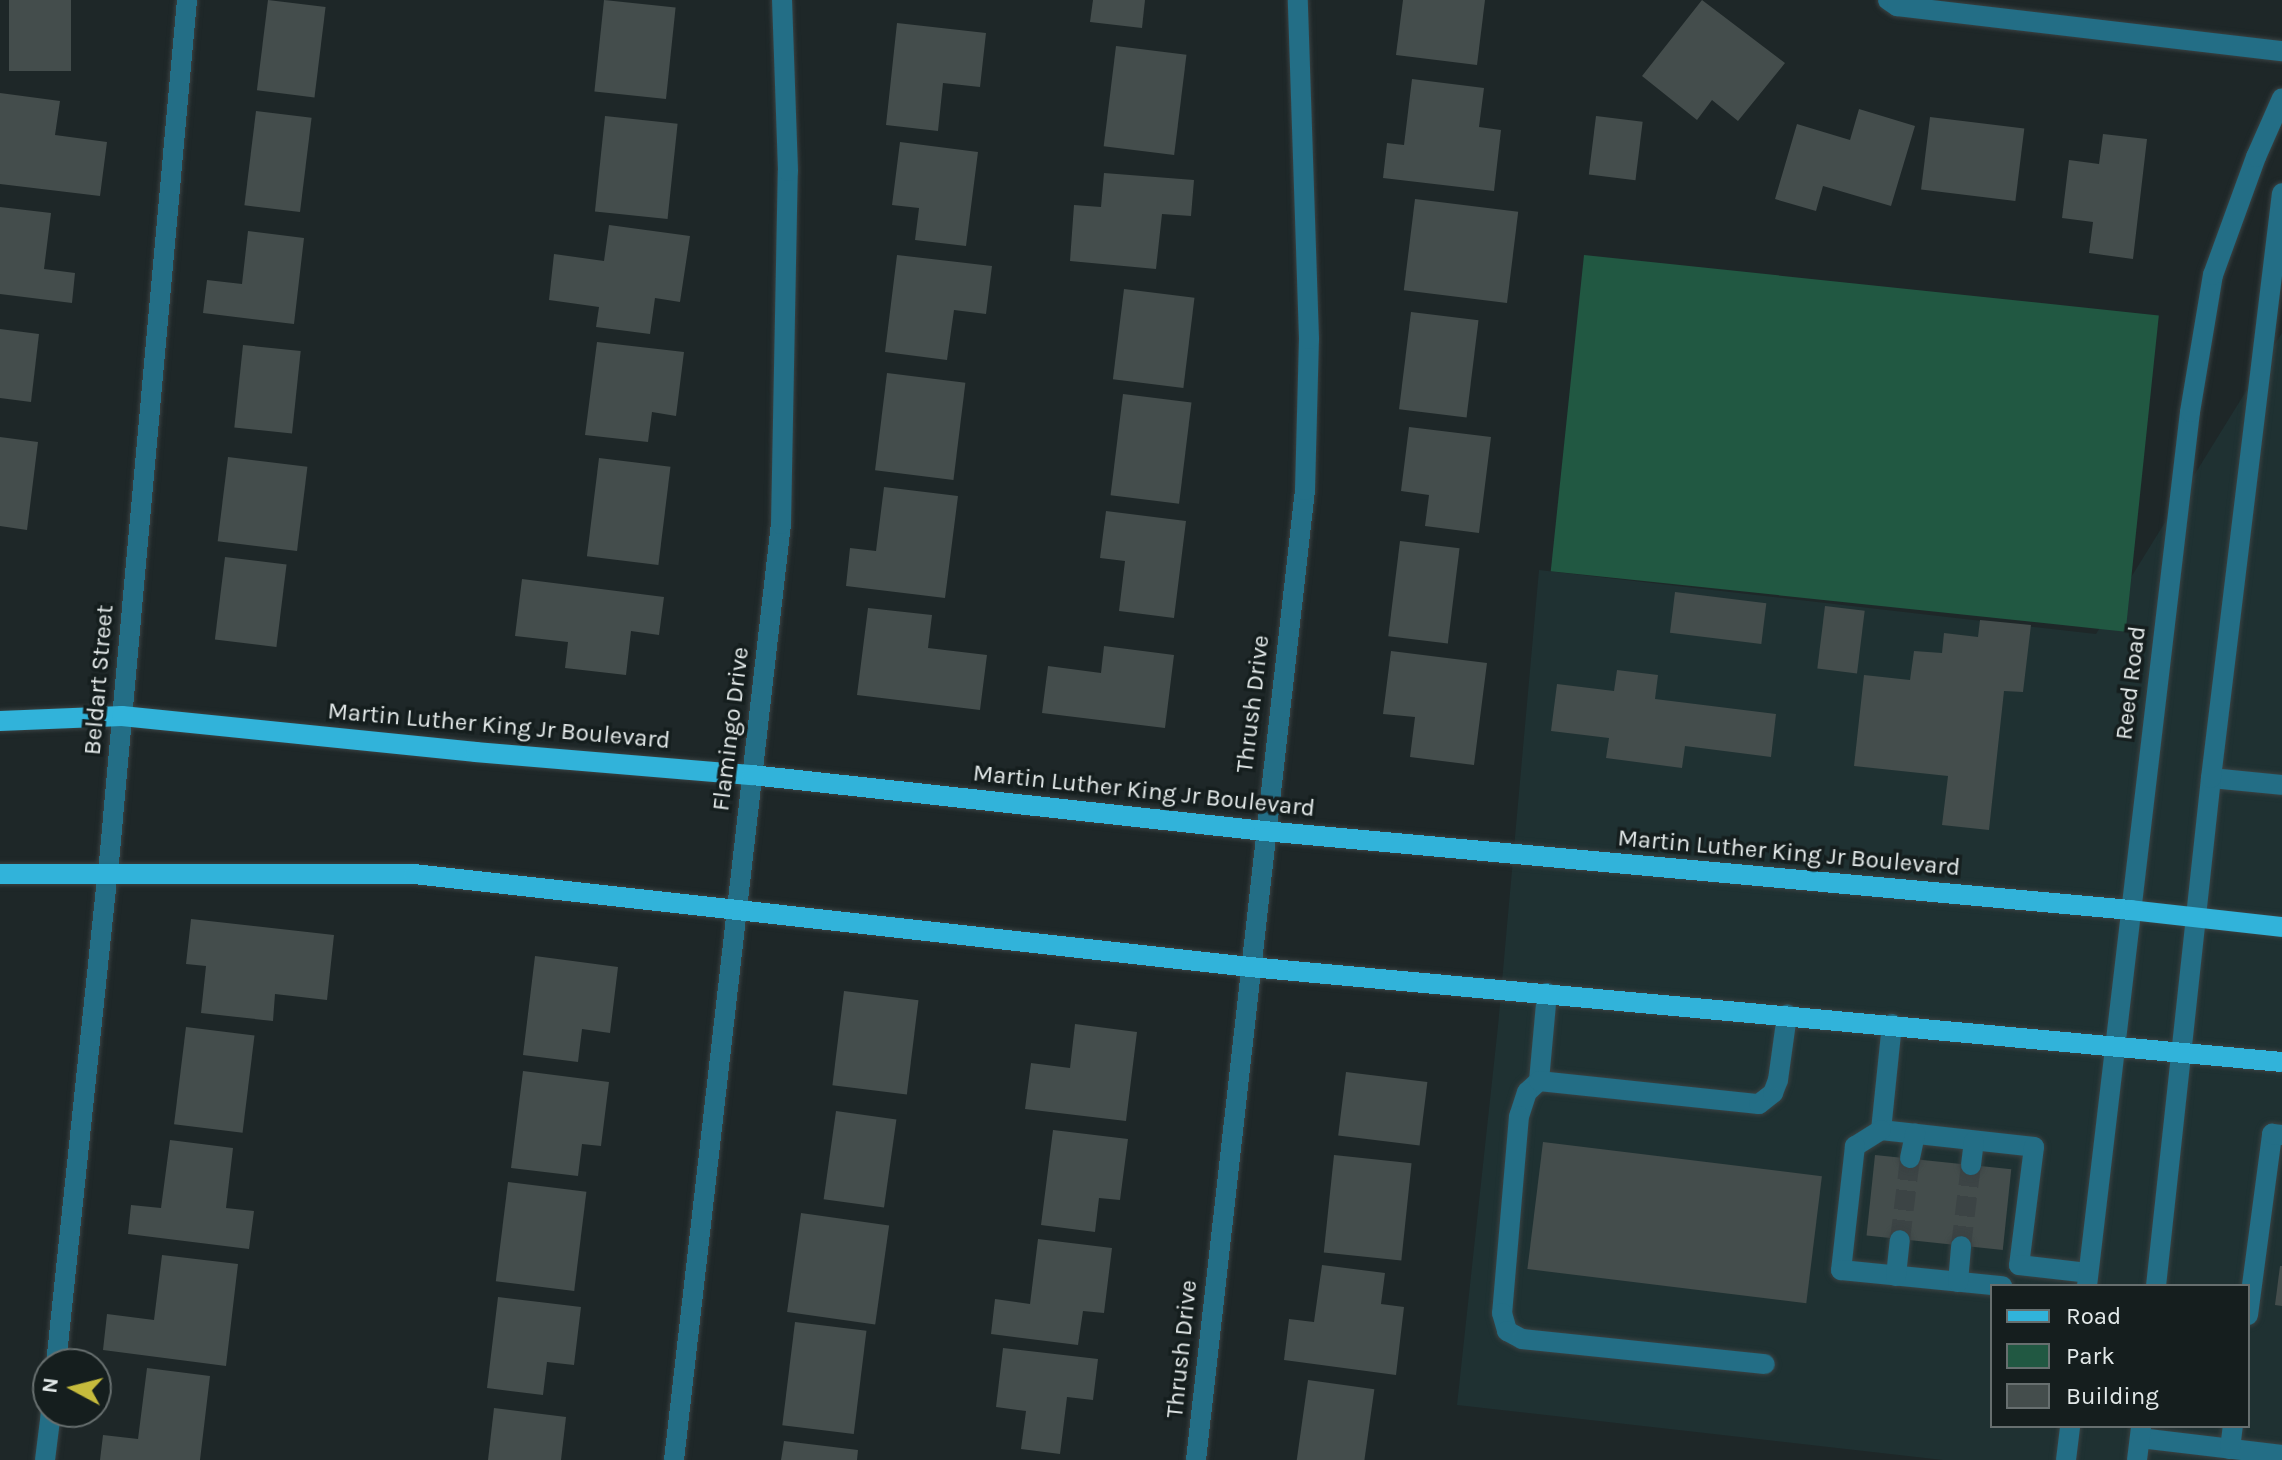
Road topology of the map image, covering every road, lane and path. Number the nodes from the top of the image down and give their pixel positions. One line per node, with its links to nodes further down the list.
1 (187, 0): 8 (street, Beldart Street)
2 (782, 0): 10 (street, Flamingo Drive)
3 (1298, 0): 13 (street, Thrush Drive)
4 (1888, 0): 5 (street)
5 (2282, 51)
6 (2282, 98): 17 (street, Reed Road)
7 (2282, 193): 11 (street)
8 (122, 716): 9 (main road, Martin Luther King Jr Boulevard); 10 (main road, Martin Luther King Jr Boulevard); 14 (street, Beldart Street)
9 (0, 721)
10 (752, 775): 13 (main road, Martin Luther King Jr Boulevard); 16 (street, Flamingo Drive)
11 (2211, 778): 12 (street); 18 (street)
12 (2282, 785)
13 (1264, 831): 17 (main road, Martin Luther King Jr Boulevard); 20 (street, Thrush Drive)
14 (108, 873): 15 (main road); 16 (main road); 44 (street, Beldart Street)
15 (0, 874)
16 (735, 910): 20 (main road); 53 (street, Flamingo Drive)
17 (2130, 910): 18 (main road, Martin Luther King Jr Boulevard); 24 (street, Reed Road)
18 (2196, 918): 19 (main road, Martin Luther King Jr Boulevard); 25 (street)
19 (2282, 927)
20 (1250, 967): 21 (main road); 54 (street, Thrush Drive)
21 (1547, 993): 22 (main road); 27 (street)
22 (1787, 1015): 23 (main road); 27 (street)
23 (1892, 1024): 24 (main road); 28 (street)
24 (2116, 1045): 25 (main road); 38 (street, Reed Road)
25 (2182, 1055): 26 (main road); 41 (street)
26 (2282, 1062)
27 (1539, 1081): 45 (street)
28 (1881, 1130): 29 (street); 37 (street)
29 (1915, 1134): 31 (street); 32 (street)
30 (2282, 1135): 43 (street)
31 (1974, 1141): 33 (street); 36 (street)
32 (1910, 1158)
33 (1971, 1165)
34 (1900, 1240): 37 (street)
35 (1961, 1246): 39 (street)
36 (2019, 1265): 38 (street); 40 (street)
37 (1896, 1276): 39 (street)
38 (2088, 1280)
39 (1958, 1282): 42 (street)
40 (2006, 1284)
41 (2156, 1284)
42 (1990, 1285)
43 (2250, 1300)
44 (58, 1348)
45 (1765, 1364)
46 (49, 1428): 52 (street)
47 (2070, 1428): 55 (street)
48 (2233, 1428): 50 (street)
49 (2141, 1432): 50 (street); 56 (street)
50 (2230, 1449): 51 (street)
51 (2282, 1455)
52 (45, 1460)
53 (674, 1460)
54 (1196, 1460)
55 (2066, 1460)
56 (2137, 1460)

